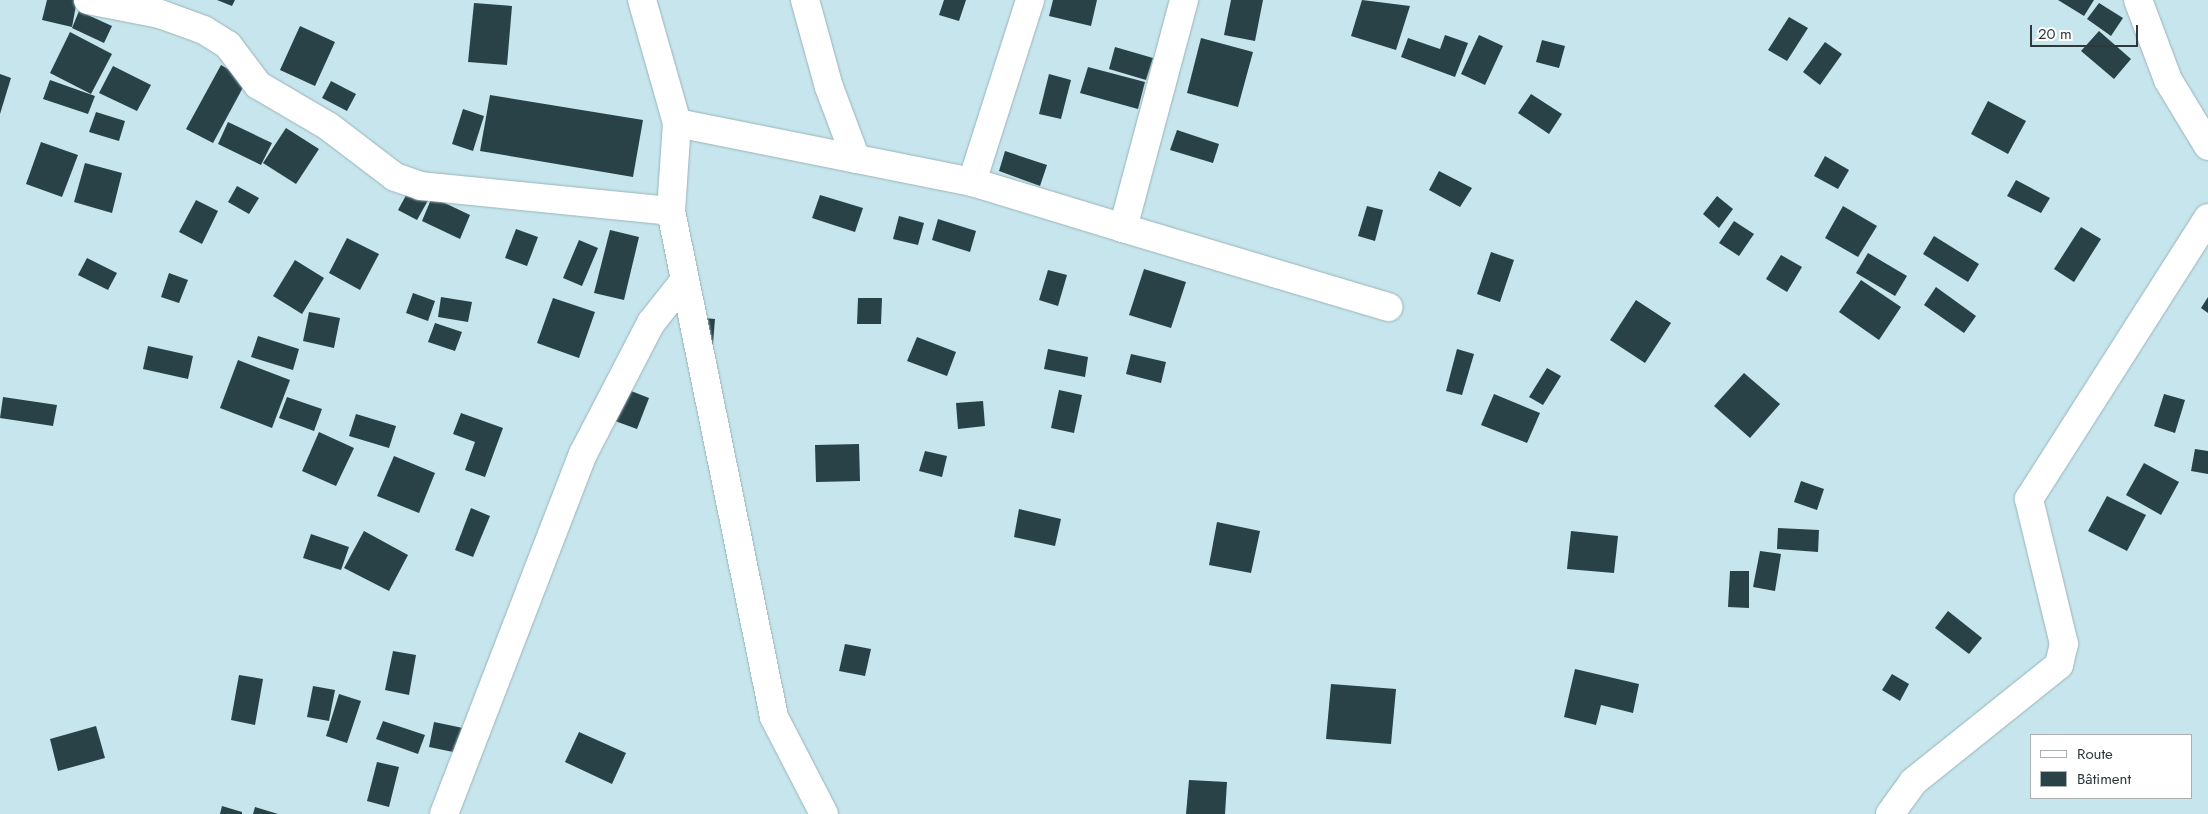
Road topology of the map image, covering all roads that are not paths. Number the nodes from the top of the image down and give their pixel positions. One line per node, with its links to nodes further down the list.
1 (88, 0): 11 (street)
2 (642, 0): 7 (street)
3 (805, 0): 9 (street)
4 (1030, 0): 10 (street)
5 (1184, 0): 13 (street)
6 (2138, 0): 8 (street)
7 (677, 123): 9 (street); 11 (street)
8 (2208, 146)
9 (856, 159): 10 (street)
10 (972, 182): 13 (street)
11 (671, 211): 14 (street)
12 (2208, 218): 18 (street)
13 (1123, 228): 15 (street)
14 (684, 281): 16 (street); 17 (street)
15 (1388, 306)
16 (444, 814)
17 (824, 814)
18 (1890, 814)

